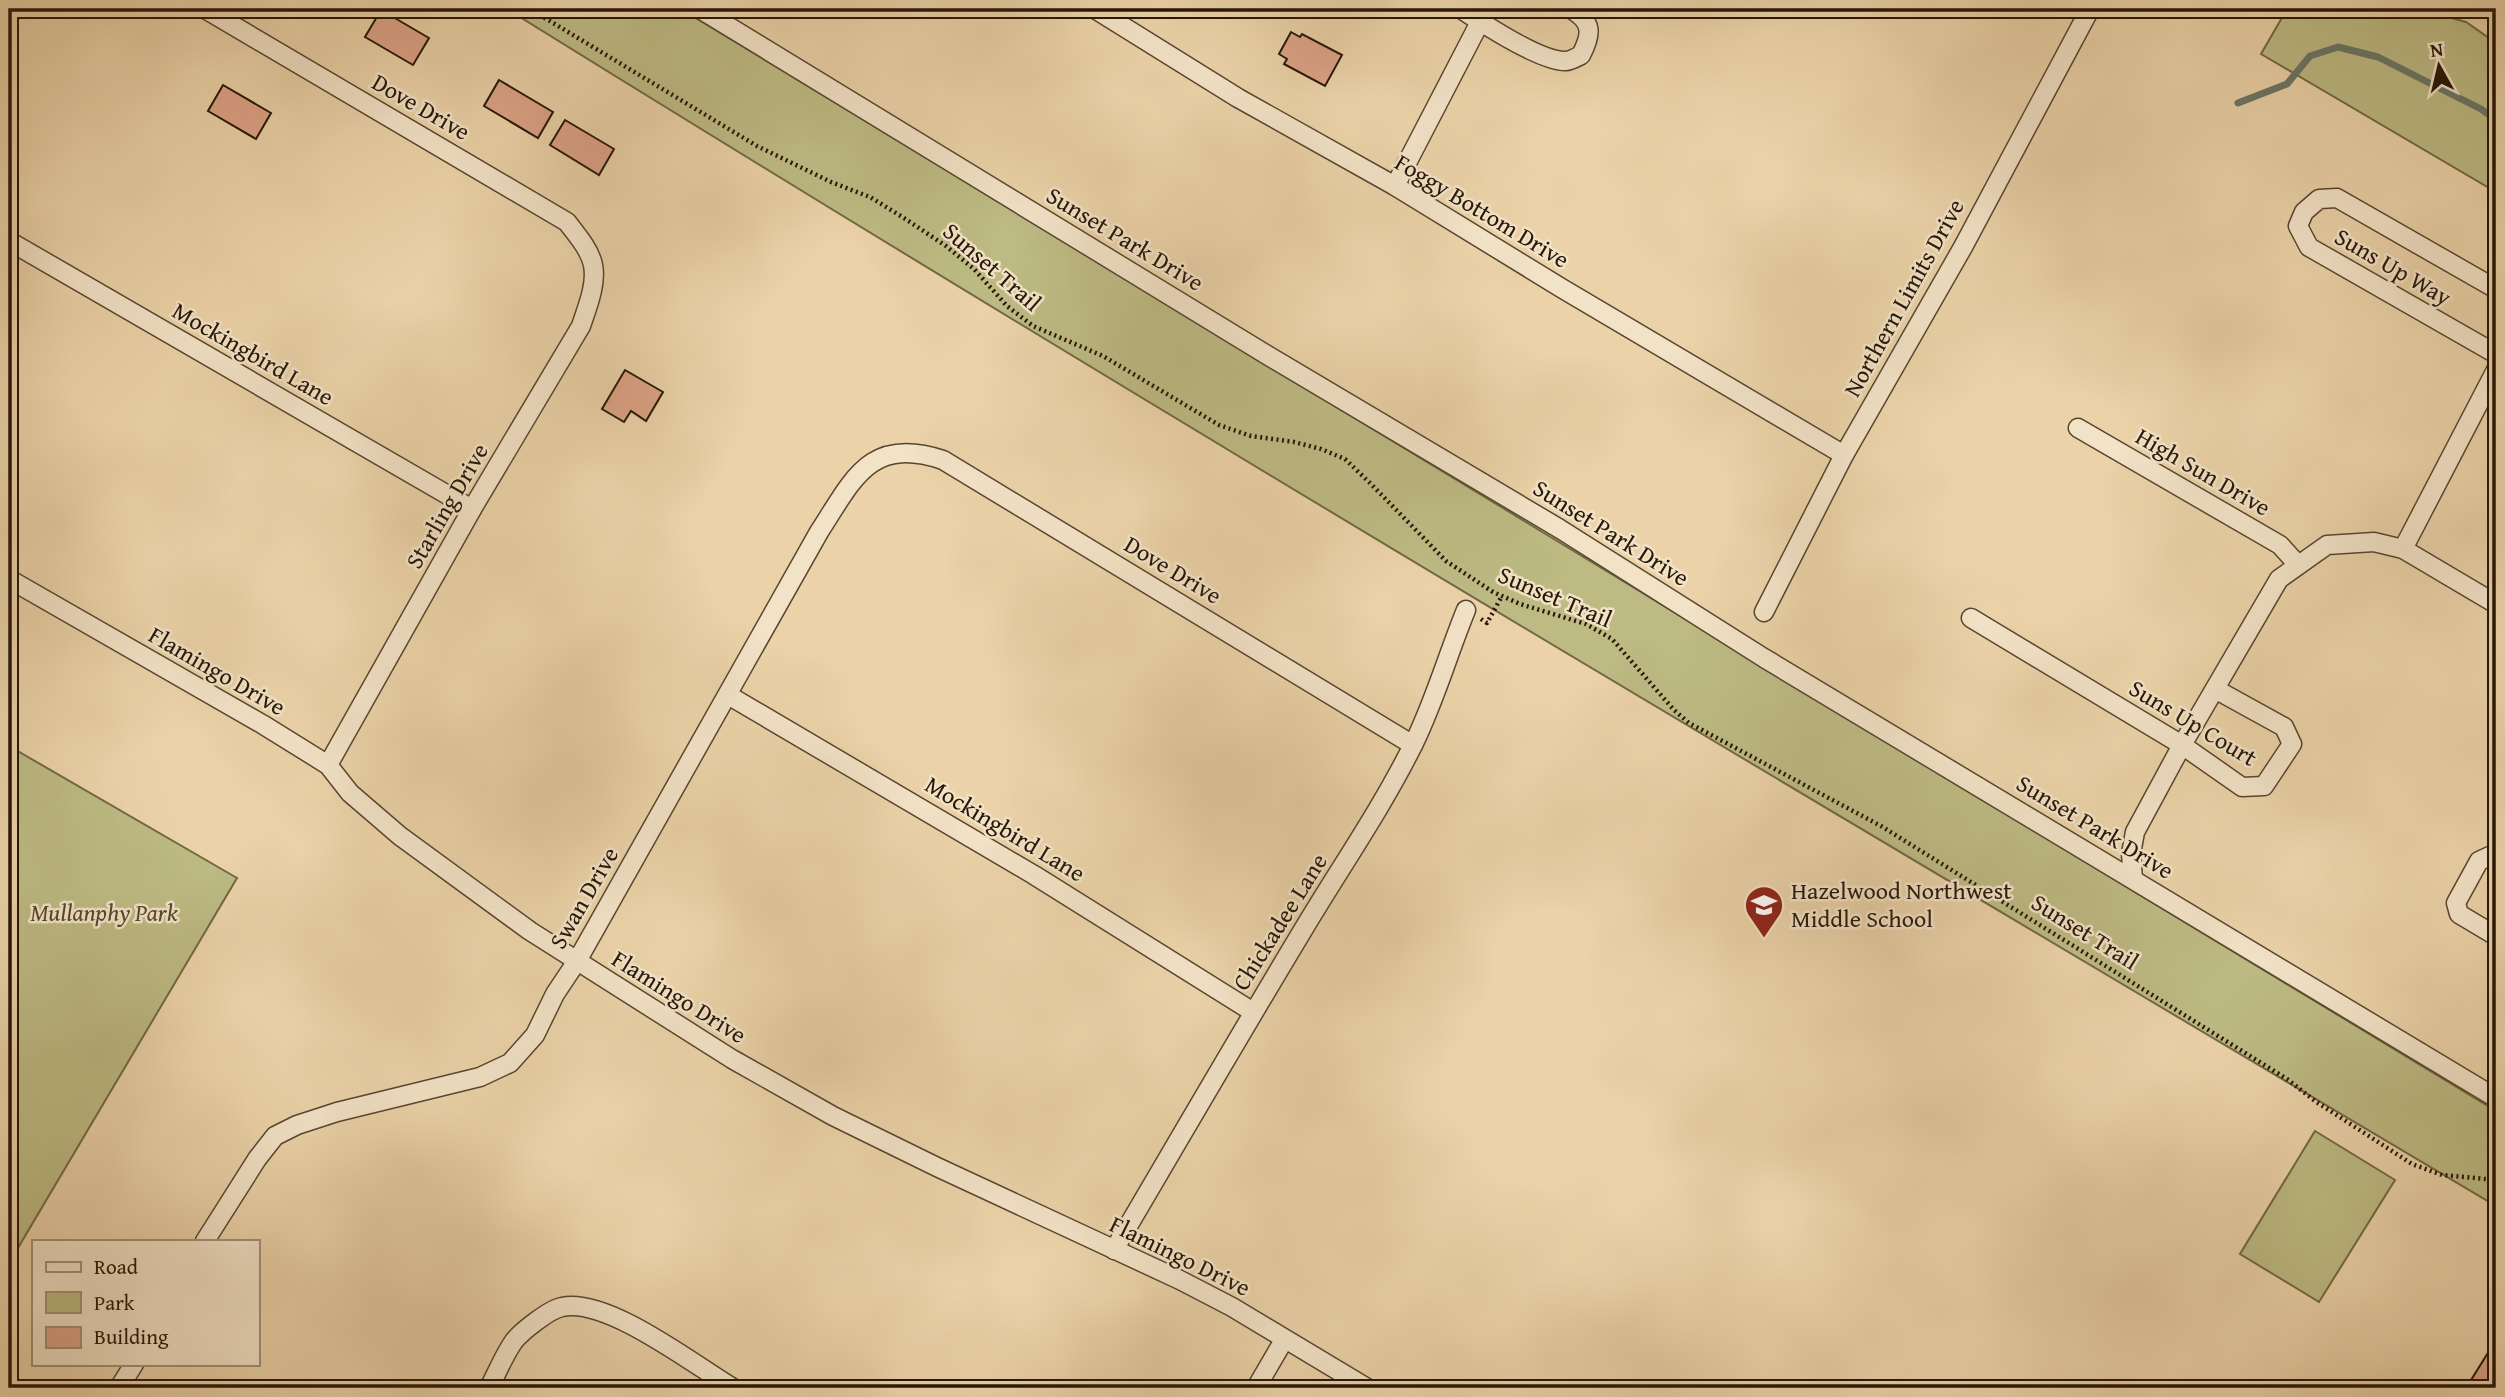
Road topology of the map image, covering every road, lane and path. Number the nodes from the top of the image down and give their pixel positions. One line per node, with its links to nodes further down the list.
1 (205, 9): 11 (street, Dove Drive)
2 (530, 9): 37 (path, Sunset Trail)
3 (700, 9): 32 (street, Sunset Park Drive)
4 (1095, 9): 9 (street, Foggy Bottom Drive)
5 (1461, 9): 8 (street)
6 (1572, 9): 8 (street)
7 (2090, 9): 17 (street, Northern Limits Drive)
8 (1480, 22): 9 (street)
9 (1395, 186): 17 (street, Foggy Bottom Drive)
10 (9, 241): 18 (street, Mockingbird Lane)
11 (593, 266): 18 (street, Starling Drive)
12 (2496, 289): 13 (street, Suns Up Way)
13 (2496, 355)
14 (2496, 370): 19 (street)
15 (2078, 428): 20 (street, High Sun Drive)
16 (902, 451): 27 (street, Swan Drive); 28 (street, Dove Drive)
17 (1844, 455): 24 (street, Northern Limits Drive)
18 (472, 509): 30 (street, Starling Drive)
19 (2403, 549): 20 (street); 22 (street)
20 (2298, 565): 26 (street)
21 (9, 579): 30 (street, Flamingo Drive)
22 (2496, 604)
23 (1466, 610): 28 (street, Chickadee Lane)
24 (1764, 612)
25 (1971, 618): 29 (street, Suns Up Court)
26 (2215, 689): 29 (street); 29 (street, Suns Up Court)
27 (728, 695): 34 (street, Swan Drive); 35 (street, Mockingbird Lane)
28 (1413, 745): 35 (street, Chickadee Lane)
29 (2182, 745): 32 (street)
30 (328, 765): 34 (street, Flamingo Drive)
31 (2496, 858): 33 (street)
32 (2133, 879): 36 (street, Sunset Park Drive)
33 (2496, 936)
34 (577, 961): 38 (street, Swan Drive); 39 (street, Flamingo Drive)
35 (1253, 1012): 39 (street, Chickadee Lane)
36 (2496, 1098)
37 (2496, 1180)
38 (206, 1240)
39 (1114, 1250): 40 (street, Flamingo Drive)
40 (1284, 1340): 45 (street); 46 (street, Flamingo Drive)
41 (133, 1366): 42 (street)
42 (119, 1388)
43 (489, 1388): 44 (street)
44 (733, 1388)
45 (1256, 1388)
46 (1367, 1388)

